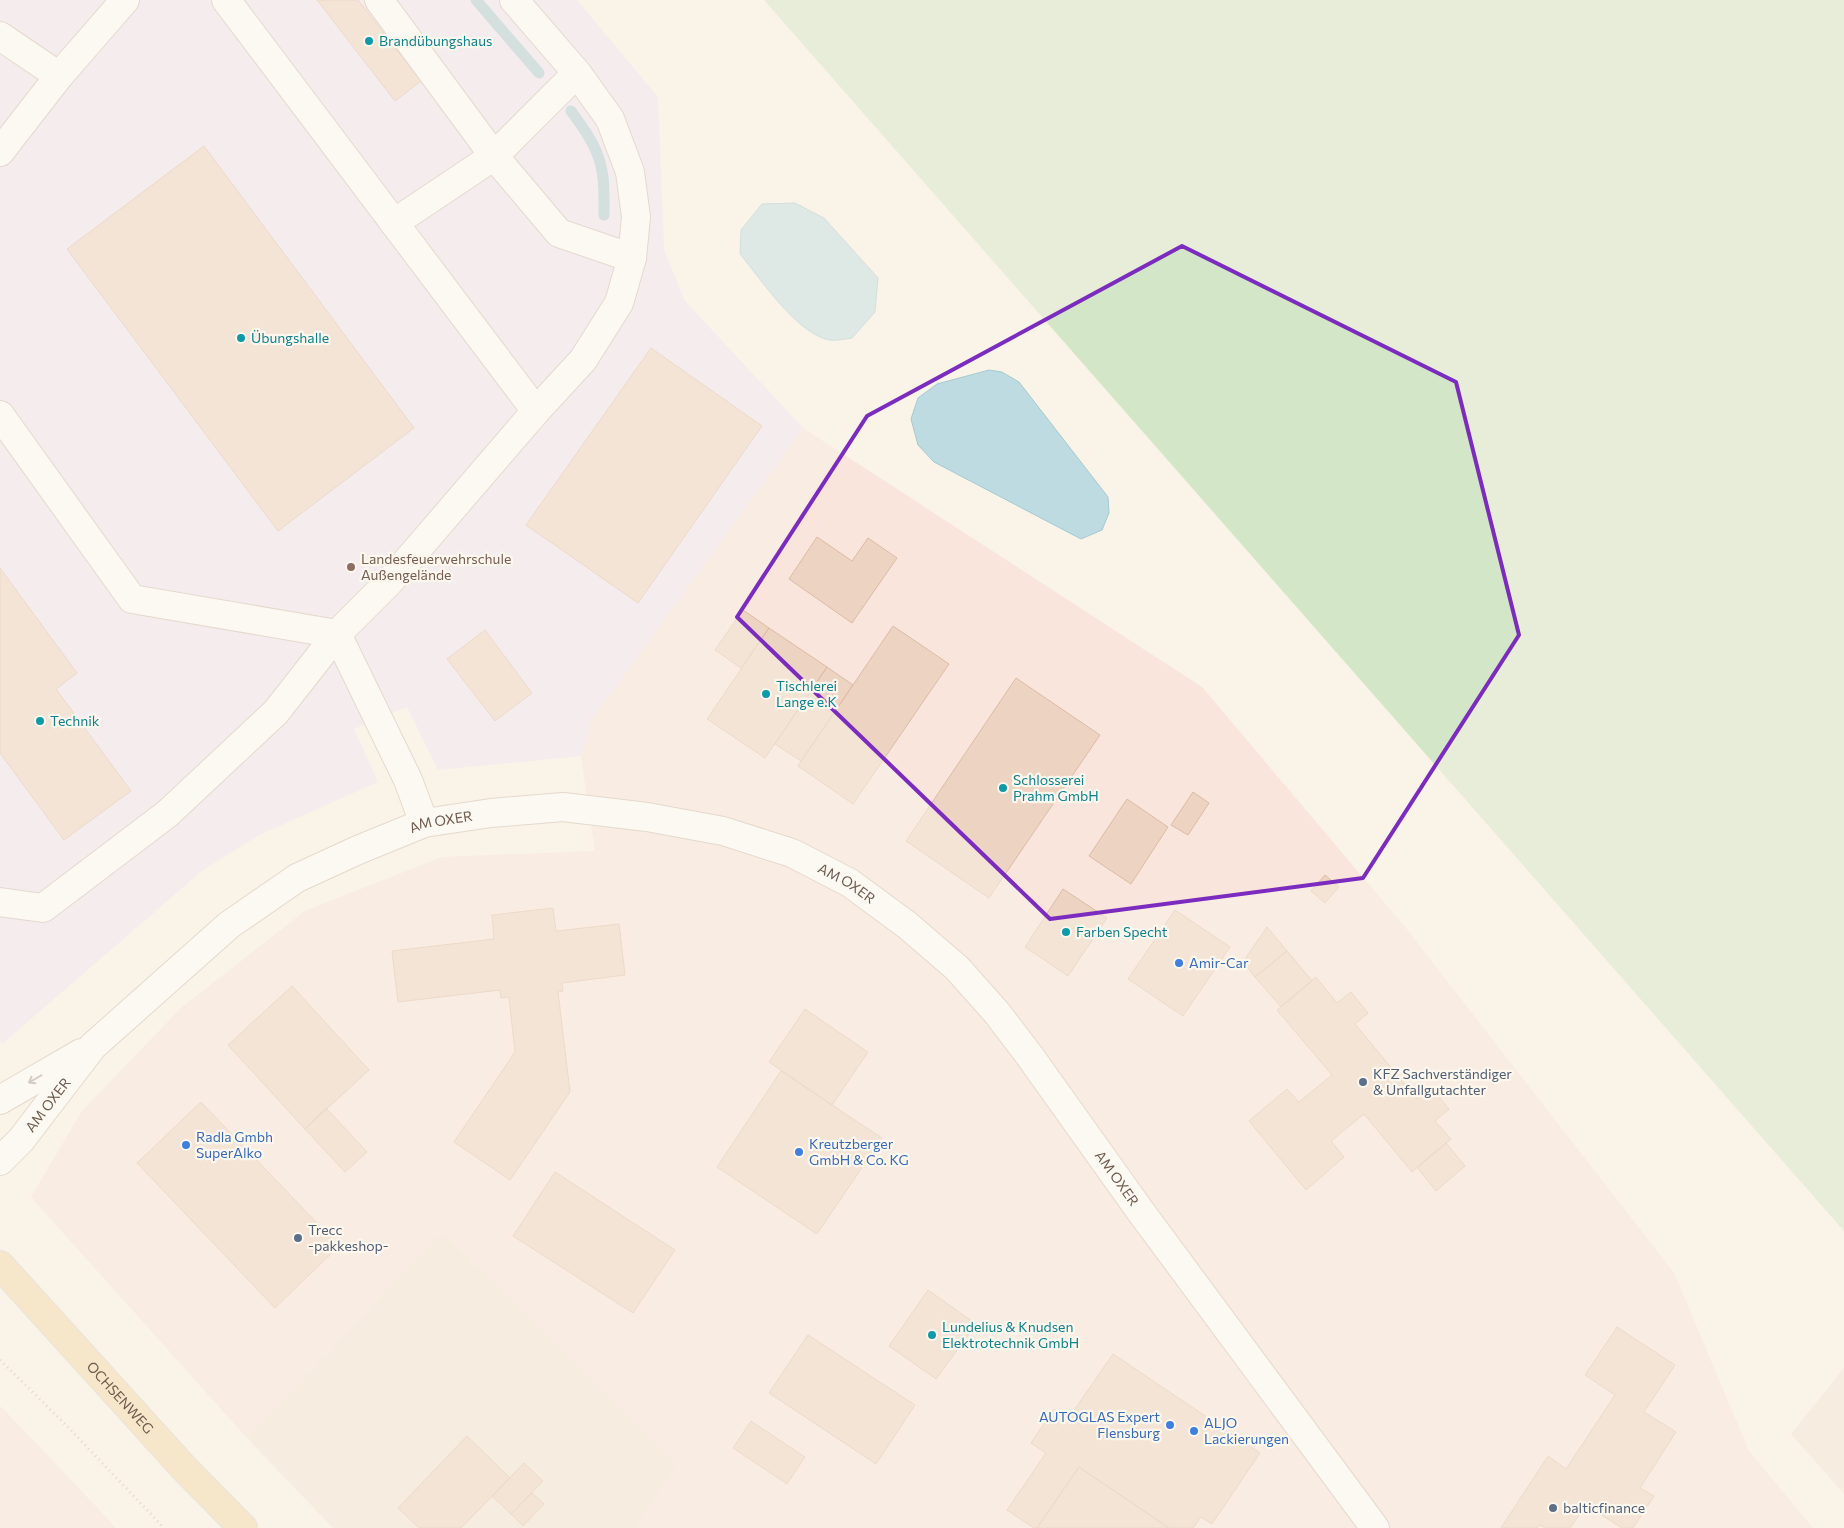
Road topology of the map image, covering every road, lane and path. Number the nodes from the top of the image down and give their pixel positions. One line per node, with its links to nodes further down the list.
1 (125, 0): 7 (street)
2 (226, 0): 10 (street)
3 (379, 0): 9 (street)
4 (514, 0): 6 (street)
5 (0, 36): 7 (street)
6 (577, 73): 9 (street); 11 (street)
7 (59, 76): 8 (street)
8 (0, 152)
9 (494, 156): 10 (street); 11 (street)
10 (394, 223): 12 (street)
11 (632, 258): 12 (street)
12 (536, 411): 14 (street)
13 (0, 415): 14 (street)
14 (336, 634): 15 (street); 16 (street)
15 (424, 823): 17 (street, AM OXER); 24 (street, AM OXER)
16 (0, 902)
17 (93, 1046): 18 (street, AM OXER, one-way to 18); 19 (street, AM OXER)
18 (0, 1100)
19 (0, 1161)
20 (0, 1265): 23 (main road, OCHSENWEG)
21 (0, 1360): 22 (path)
22 (164, 1528)
23 (243, 1528)
24 (1375, 1528)

